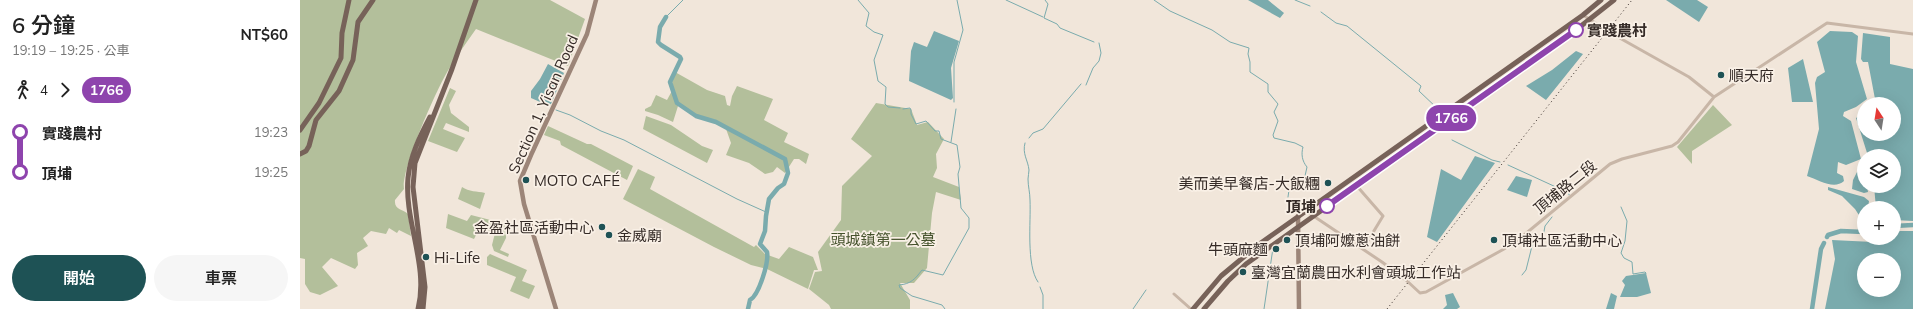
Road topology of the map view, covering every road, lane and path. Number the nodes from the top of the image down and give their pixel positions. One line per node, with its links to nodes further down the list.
1 (349, 0): 12 (main road)
2 (373, 0): 13 (main road)
3 (476, 0): 11 (main road)
4 (596, 0): 23 (street, Section 1, Yisan Road)
5 (1602, 0): 7 (main road)
6 (1614, 0): 8 (main road)
7 (1584, 15): 8 (street); 15 (main road)
8 (1590, 20): 10 (street); 14 (main road)
9 (1913, 34): 10 (street, 頂埔路二段)
10 (1714, 97): 19 (street, 頂埔路二段)
11 (438, 104): 21 (main road); 22 (main road)
12 (300, 130)
13 (300, 154)
14 (1356, 185): 16 (main road); 19 (street)
15 (1306, 211): 16 (street, 頂埔路二段); 17 (main road)
16 (1313, 215): 18 (main road); 19 (street, 頂埔路二段)
17 (1298, 216): 18 (street); 24 (main road)
18 (1298, 226): 25 (main road); 26 (street)
19 (1364, 249)
20 (1174, 294): 24 (street)
21 (418, 309)
22 (423, 309)
23 (556, 309)
24 (1192, 309)
25 (1204, 309)
26 (1298, 309)

